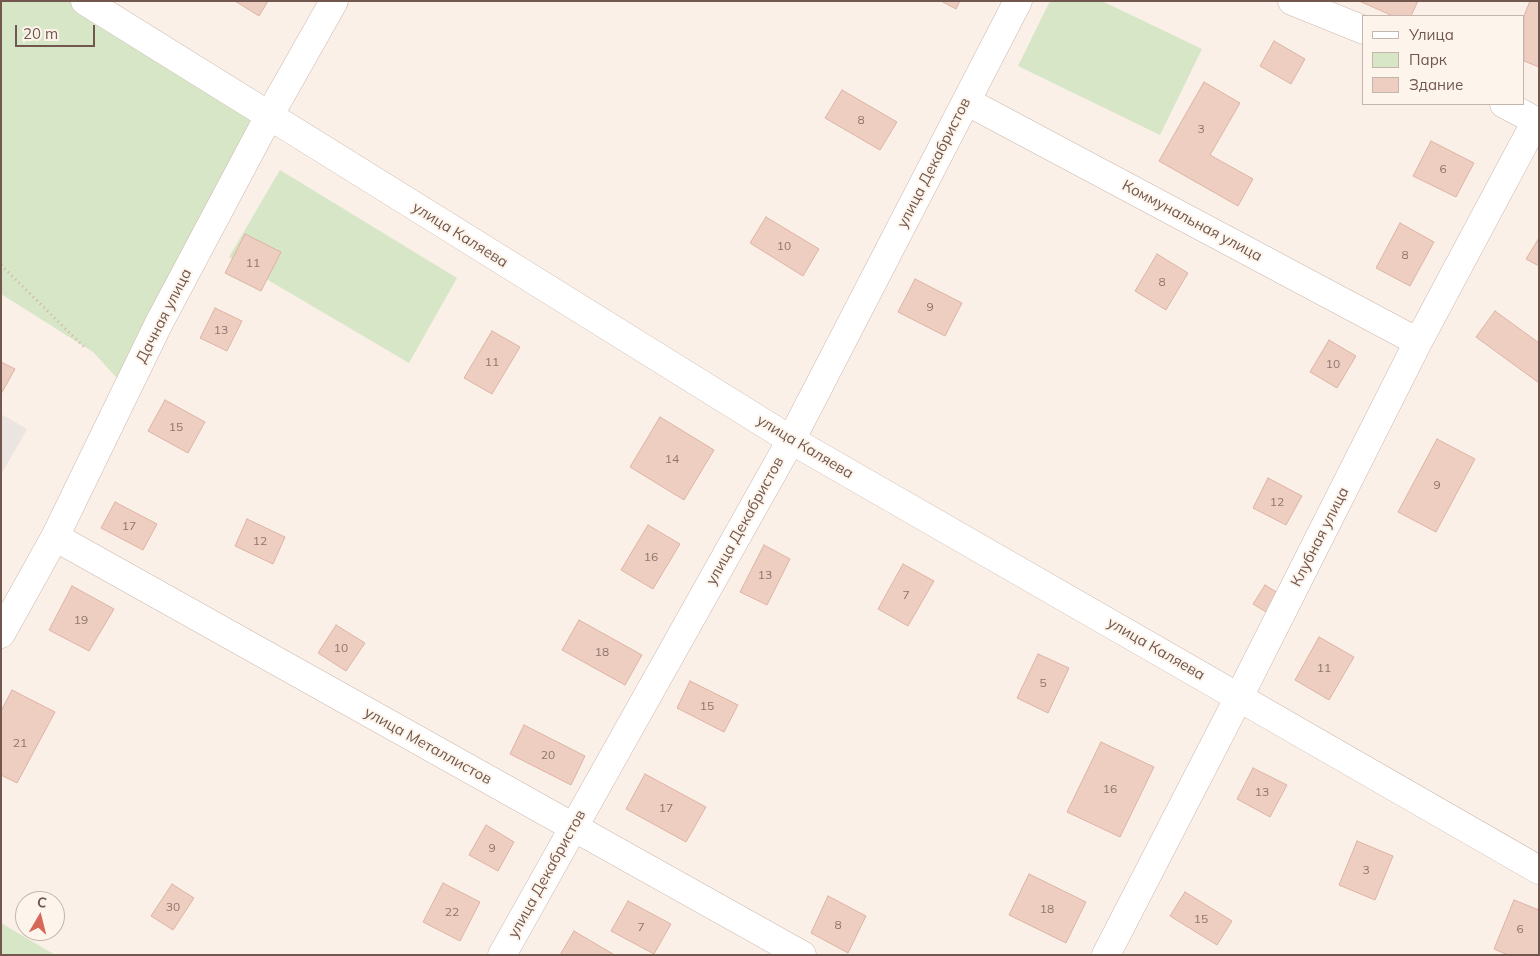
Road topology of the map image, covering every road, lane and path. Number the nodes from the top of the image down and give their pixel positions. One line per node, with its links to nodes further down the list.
1 (85, 1): 8 (street, улица Каляева)
2 (334, 1): 8 (street, Дачная улица)
3 (1018, 1): 6 (street, улица Декабристов)
4 (1292, 1): 5 (street)
5 (1362, 29)
6 (966, 101): 11 (street, Коммунальная улица); 13 (street, улица Декабристов)
7 (1506, 105): 9 (street)
8 (269, 116): 13 (street, улица Каляева); 14 (street, Дачная улица)
9 (1538, 120): 11 (street, Клубная улица)
10 (1, 265): 12 (path)
11 (1418, 342): 16 (street, Клубная улица)
12 (86, 349)
13 (791, 440): 16 (street, улица Каляева); 17 (street, улица Декабристов)
14 (55, 537): 15 (street, Дачная улица); 17 (street, улица Металлистов)
15 (1, 634)
16 (1239, 697): 18 (street, улица Каляева); 21 (street, Клубная улица)
17 (573, 827): 19 (street, улица Декабристов); 20 (street, улица Металлистов)
18 (1539, 870)
19 (502, 955)
20 (802, 955)
21 (1106, 955)

